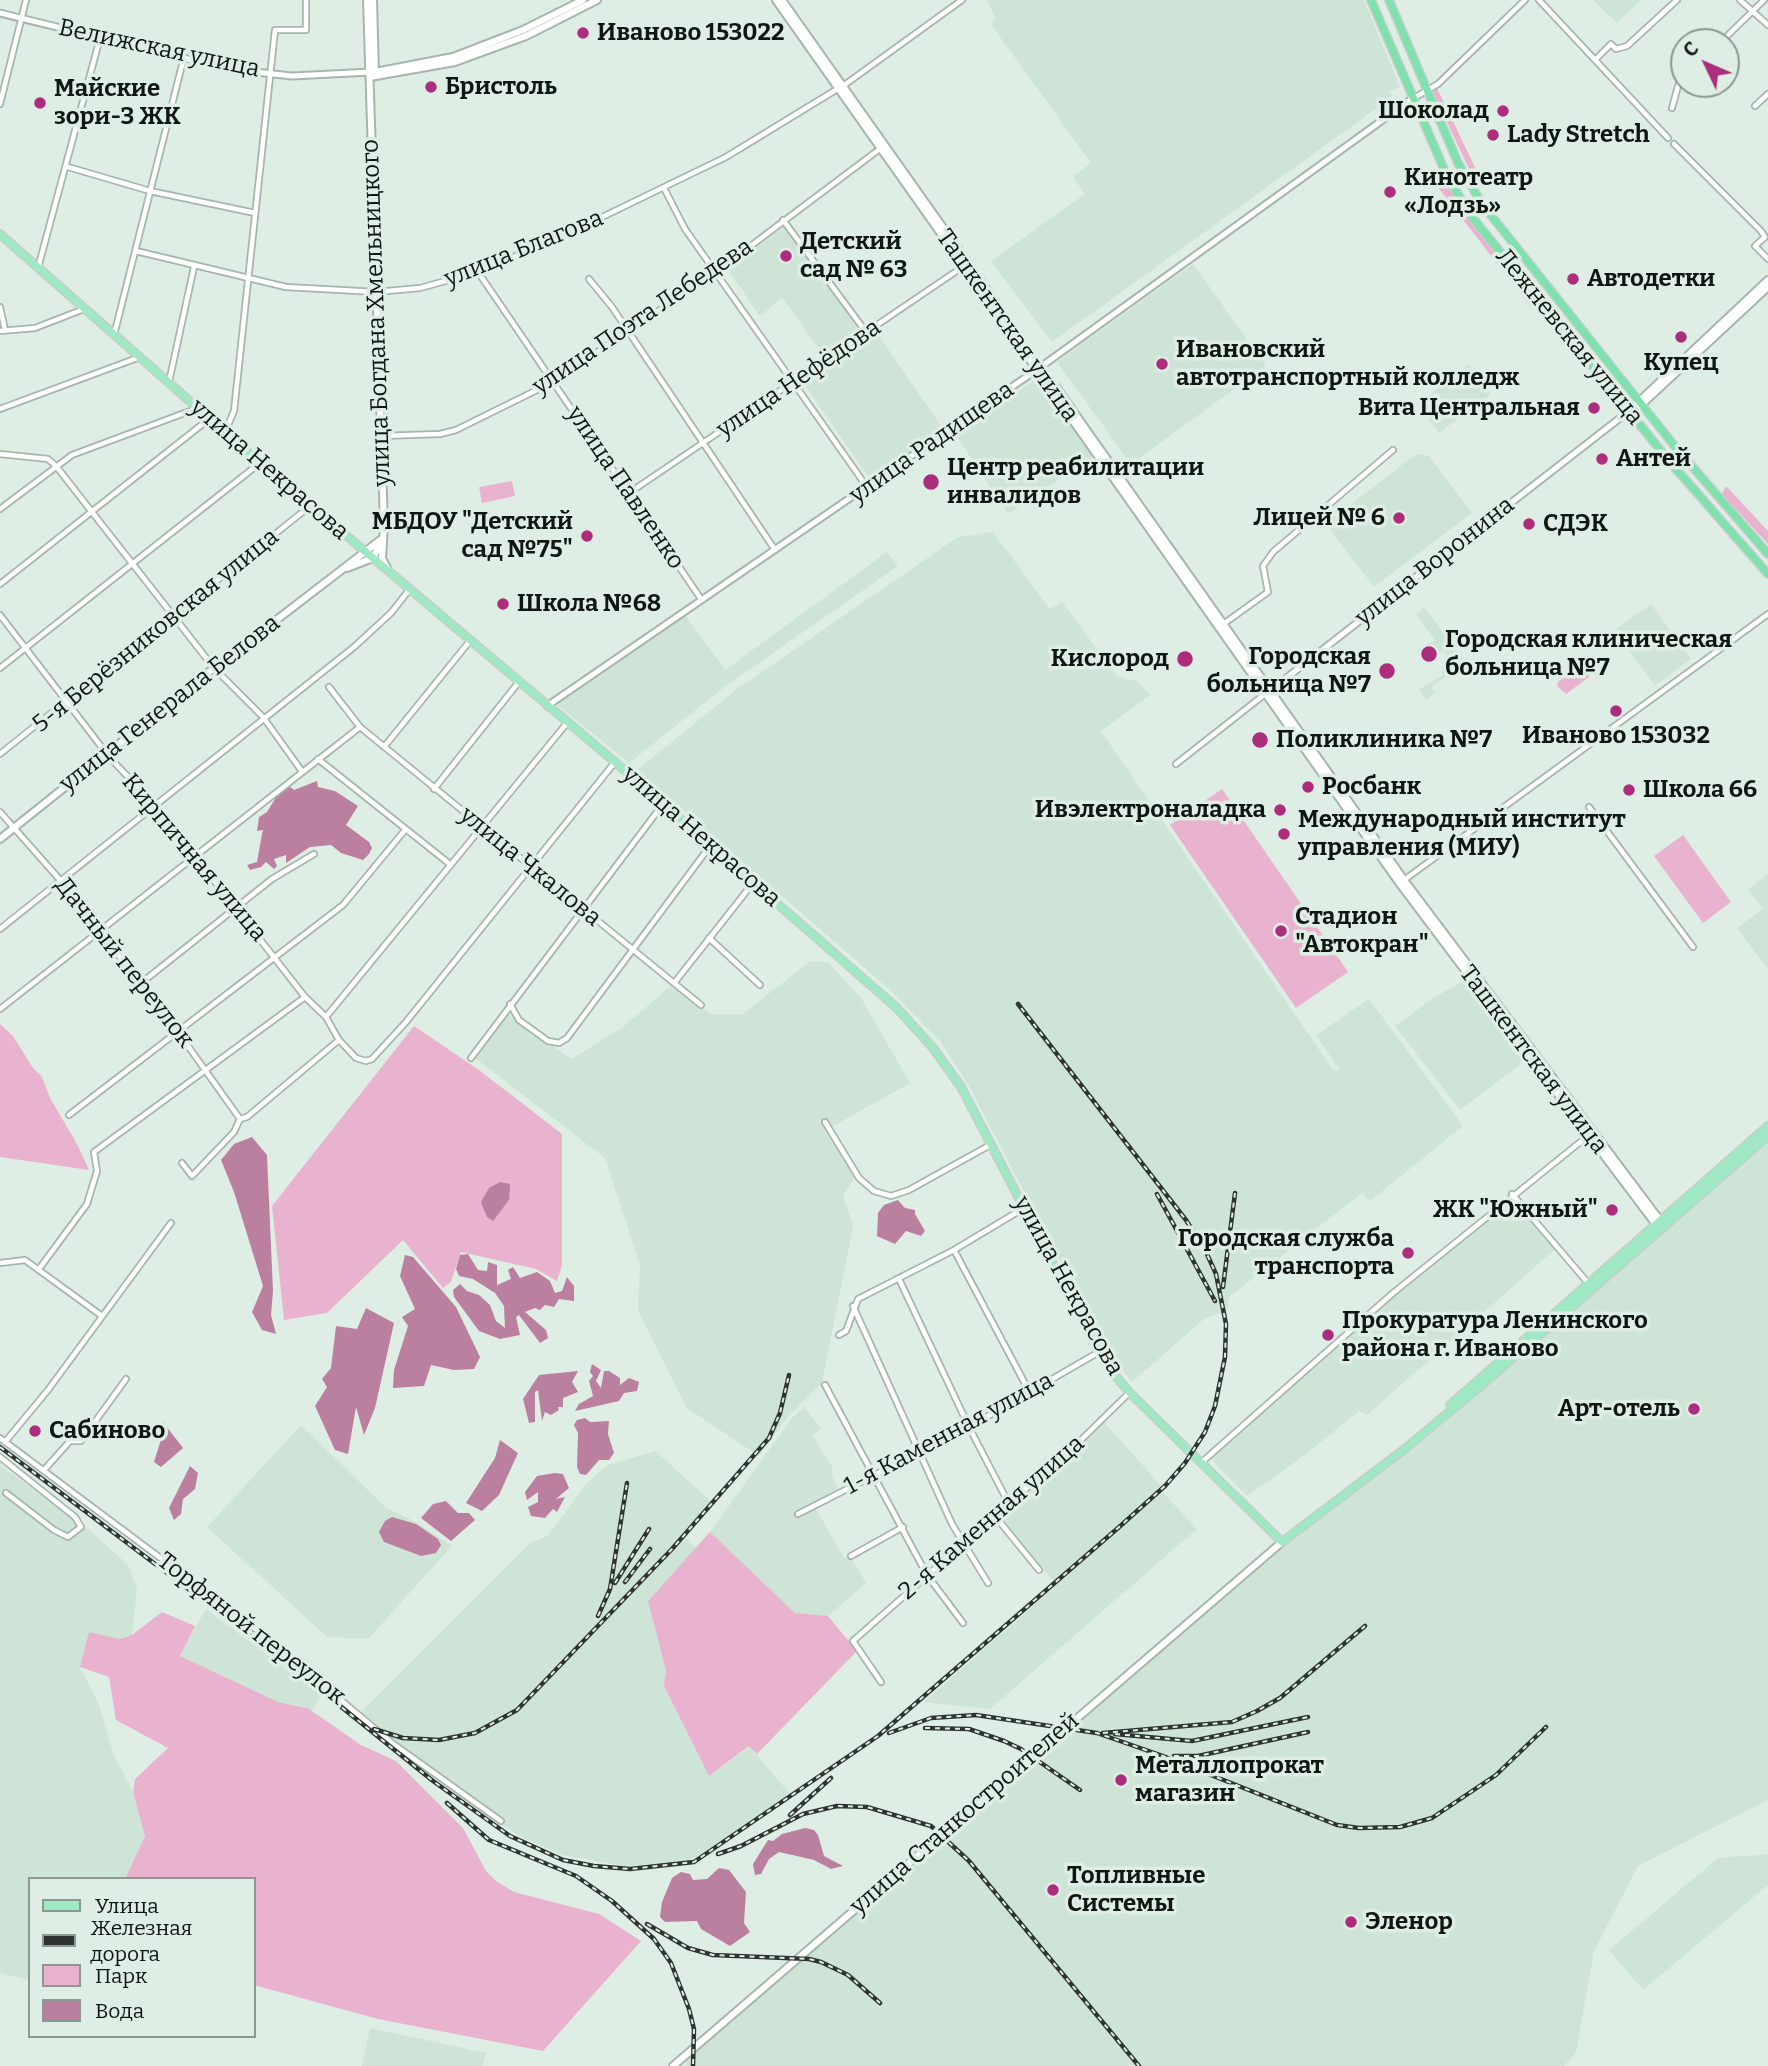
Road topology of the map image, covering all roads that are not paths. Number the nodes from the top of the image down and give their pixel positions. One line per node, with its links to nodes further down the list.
1 (26, 0): 19 (street)
2 (306, 0): 25 (street)
3 (367, 0): 26 (main road, улица Богдана Хмельницкого)
4 (373, 0): 26 (main road, улица Богдана Хмельницкого)
5 (583, 0): 26 (main road, Велижская улица)
6 (597, 0): 26 (main road, Велижская улица)
7 (776, 0): 27 (main road, Ташкентская улица)
8 (782, 0): 27 (main road, Ташкентская улица)
9 (962, 0): 27 (street, улица Благова)
10 (1371, 0): 30 (highway, Лежневская улица)
11 (1389, 0): 28 (highway, Лежневская улица)
12 (1525, 0): 28 (street)
13 (1539, 0): 24 (street)
14 (1677, 0): 24 (street)
15 (1740, 0): 17 (street)
16 (1765, 0): 17 (street)
17 (1752, 12): 20 (street); 21 (street)
18 (0, 13): 19 (street, Велижская улица)
19 (22, 18): 22 (street, Велижская улица); 32 (street)
20 (1768, 25)
21 (1735, 28)
22 (100, 38): 23 (street, Велижская улица); 38 (street)
23 (184, 57): 25 (street, Велижская улица); 40 (street)
24 (1595, 60): 35 (street)
25 (272, 74): 26 (street, Велижская улица); 41 (street)
26 (370, 74): 55 (main road, улица Богдана Хмельницкого)
27 (841, 87): 37 (main road, Ташкентская улица); 39 (street, улица Благова)
28 (1428, 92): 30 (street); 67 (highway, Лежневская улица)
29 (1768, 94): 33 (street)
30 (1413, 98): 63 (street, улица Радищева); 70 (highway, Лежневская улица)
31 (1675, 98): 34 (street)
32 (0, 104)
33 (1755, 106)
34 (1672, 108)
35 (1668, 138)
36 (1674, 144): 45 (street)
37 (883, 147): 42 (street, улица Поэта Лебедева); 46 (main road, Ташкентская улица)
38 (68, 167): 40 (street); 48 (street)
39 (664, 188): 49 (street, улица Благова); 50 (street)
40 (150, 191): 41 (street); 44 (street)
41 (255, 213): 51 (street)
42 (783, 220): 50 (street, улица Поэта Лебедева); 59 (street)
43 (0, 234): 48 (main road, улица Некрасова)
44 (136, 251): 47 (street, улица Благова); 61 (street)
45 (1768, 259)
46 (967, 264): 59 (street, улица Нефёдова); 63 (main road, Ташкентская улица)
47 (194, 267): 51 (street, улица Благова); 66 (street)
48 (38, 268): 57 (main road, улица Некрасова)
49 (478, 272): 55 (street, улица Благова); 64 (street, улица Павленко)
50 (716, 272): 60 (street, улица Поэта Лебедева); 65 (street)
51 (248, 278): 55 (street, улица Благова); 72 (street)
52 (589, 279): 60 (street)
53 (1768, 280): 67 (main road)
54 (1768, 286): 67 (main road)
55 (376, 292): 73 (main road, улица Богдана Хмельницкого)
56 (0, 307): 58 (street)
57 (84, 309): 58 (street); 61 (main road, улица Некрасова)
58 (3, 330)
59 (866, 332): 65 (street, улица Нефёдова)
60 (628, 333): 64 (street, улица Поэта Лебедева); 74 (street)
61 (114, 335): 62 (main road, улица Некрасова)
62 (140, 357): 66 (main road, улица Некрасова); 69 (street)
63 (1040, 368): 79 (street, улица Радищева); 99 (main road, Ташкентская улица)
64 (553, 382): 73 (street, улица Поэта Лебедева); 80 (street, улица Павленко)
65 (793, 382): 74 (street, улица Нефёдова); 79 (street)
66 (169, 383): 68 (main road, улица Некрасова)
67 (1641, 402): 70 (main road); 87 (highway, Лежневская улица)
68 (198, 408): 71 (main road, улица Некрасова); 78 (street)
69 (0, 409)
70 (1629, 411): 92 (highway, Лежневская улица); 106 (street, улица Воронина)
71 (209, 419): 72 (main road, улица Некрасова); 83 (street)
72 (225, 432): 77 (main road, улица Некрасова)
73 (380, 436): 84 (main road, улица Богдана Хмельницкого)
74 (703, 444): 80 (street, улица Нефёдова); 85 (street)
75 (1393, 450): 99 (street)
76 (0, 454): 78 (street)
77 (260, 463): 81 (main road, улица Некрасова); 89 (street)
78 (56, 466): 82 (street); 83 (street)
79 (867, 487): 85 (street, улица Радищева)
80 (629, 493): 95 (street, улица Павленко)
81 (310, 506): 86 (main road, улица Некрасова); 98 (street, 5-я Берёзниковская улица)
82 (0, 509)
83 (92, 512): 89 (street); 93 (street)
84 (383, 538): 86 (main road); 88 (main road, улица Богдана Хмельницкого); 91 (main road, улица Богдана Хмельницкого)
85 (775, 550): 95 (street, улица Радищева)
86 (365, 551): 88 (main road, улица Некрасова); 90 (main road, улица Генерала Белова)
87 (1768, 554)
88 (373, 558): 90 (main road, улица Генерала Белова); 91 (main road, улица Некрасова)
89 (134, 564): 98 (street); 101 (street)
90 (341, 570): 103 (main road, улица Генерала Белова)
91 (388, 572): 94 (main road, улица Некрасова)
92 (1768, 574)
93 (0, 584)
94 (409, 590): 100 (main road, улица Некрасова); 109 (street)
95 (701, 600): 108 (street, улица Радищева)
96 (1768, 614): 134 (street)
97 (0, 615): 101 (street, Кирпичная улица)
98 (175, 615): 103 (street); 107 (street, 5-я Берёзниковская улица)
99 (1220, 626): 106 (main road, Ташкентская улица)
100 (470, 642): 104 (main road, улица Некрасова); 112 (street)
101 (24, 649): 102 (street); 107 (street, Кирпичная улица)
102 (0, 668)
103 (214, 668): 109 (street); 113 (main road, улица Генерала Белова)
104 (518, 683): 108 (main road, улица Некрасова); 119 (street)
105 (329, 687): 111 (street, улица Чкалова)
106 (1267, 693): 117 (street, улица Воронина); 134 (main road, Ташкентская улица)
107 (67, 703): 113 (street, Кирпичная улица); 114 (street, 5-я Берёзниковская улица)
108 (547, 706): 110 (main road, улица Некрасова)
109 (263, 717): 118 (street); 121 (street)
110 (567, 723): 116 (main road, улица Некрасова); 124 (street)
111 (360, 727): 112 (street, улица Чкалова); 115 (street)
112 (384, 747): 119 (street, улица Чкалова)
113 (107, 753): 121 (street, Кирпичная улица); 125 (main road, улица Генерала Белова)
114 (0, 754)
115 (318, 759): 118 (street); 126 (street)
116 (615, 762): 120 (main road, улица Некрасова); 132 (street)
117 (1175, 764)
118 (301, 770): 130 (street)
119 (434, 789): 124 (street, улица Чкалова)
120 (663, 804): 128 (main road, улица Некрасова); 137 (street)
121 (155, 805): 130 (street, Кирпичная улица); 133 (street)
122 (1589, 807): 141 (street)
123 (0, 812): 125 (street, Дачный переулок)
124 (481, 827): 131 (street); 132 (street, улица Чкалова)
125 (13, 829): 127 (main road, улица Генерала Белова); 133 (street, Дачный переулок)
126 (405, 830): 131 (street); 143 (street)
127 (0, 839)
128 (710, 845): 135 (main road, улица Некрасова); 142 (street)
129 (314, 854): 136 (street)
130 (195, 858): 136 (street, Кирпичная улица); 139 (street)
131 (451, 865): 151 (street)
132 (530, 867): 137 (street, улица Чкалова); 153 (street, Кирпичная улица)
133 (61, 881): 138 (street); 139 (street, Дачный переулок)
134 (1402, 882): 160 (main road, Ташкентская улица)
135 (753, 883): 140 (street); 162 (main road, улица Некрасова)
136 (237, 906): 143 (street, Кирпичная улица); 145 (street)
137 (583, 909): 142 (street, улица Чкалова); 148 (street)
138 (0, 929)
139 (100, 931): 145 (street, Дачный переулок); 150 (street)
140 (709, 938): 144 (street); 146 (street)
141 (1693, 947)
142 (631, 949): 144 (street, улица Чкалова); 148 (street)
143 (276, 958): 147 (street, Кирпичная улица); 152 (street)
144 (675, 982): 149 (street, улица Чкалова)
145 (140, 984): 152 (street, Дачный переулок)
146 (760, 985)
147 (305, 997): 151 (street, Кирпичная улица); 155 (street)
148 (510, 1004): 154 (street)
149 (701, 1005)
150 (0, 1009)
151 (326, 1017): 153 (street, Кирпичная улица)
152 (178, 1032): 155 (street, Дачный переулок); 156 (street)
153 (338, 1040): 157 (street)
154 (471, 1058)
155 (206, 1069): 157 (street, Дачный переулок); 170 (street)
156 (69, 1115)
157 (240, 1119): 163 (street)
158 (825, 1122): 162 (street)
159 (1768, 1126): 167 (main road, улица Станкостроителей)
160 (1591, 1133): 164 (street); 167 (main road, Ташкентская улица)
161 (1768, 1136): 167 (main road, улица Станкостроителей)
162 (990, 1144): 165 (main road, улица Некрасова)
163 (182, 1163)
164 (1512, 1194): 172 (street); 185 (street)
165 (1024, 1208): 168 (street); 176 (main road, улица Некрасова)
166 (170, 1223): 174 (street)
167 (1659, 1224): 172 (main road, улица Станкостроителей); 193 (main road, улица Станкостроителей)
168 (954, 1250): 171 (street); 179 (street)
169 (0, 1264): 170 (street)
170 (39, 1269): 174 (street)
171 (899, 1279): 173 (street); 181 (street)
172 (1588, 1283): 193 (main road, улица Станкостроителей)
173 (853, 1306): 175 (street); 183 (street)
174 (102, 1316): 182 (street)
175 (839, 1335)
176 (1099, 1352): 179 (street, 1-я Каменная улица); 180 (main road, улица Некрасова)
177 (126, 1379): 186 (street)
178 (825, 1385): 187 (street)
179 (1030, 1393): 181 (street, 1-я Каменная улица)
180 (1130, 1393): 185 (main road, улица Некрасова); 189 (street, 2-я Каменная улица)
181 (968, 1427): 183 (street, 1-я Каменная улица); 189 (street)
182 (2, 1440): 186 (street, Торфяной переулок)
183 (918, 1452): 187 (street, 1-я Каменная улица); 194 (street)
184 (0, 1457): 188 (street)
185 (1202, 1462): 193 (main road, улица Некрасова)
186 (44, 1470): 201 (street, Торфяной переулок)
187 (876, 1475): 190 (street, 1-я Каменная улица); 192 (street)
188 (6, 1493)
189 (1009, 1504): 191 (street, 2-я Каменная улица)
190 (798, 1514)
191 (995, 1516): 194 (street, 2-я Каменная улица); 196 (street)
192 (902, 1527): 195 (street); 197 (street)
193 (1280, 1540): 202 (main road, улица Станкостроителей)
194 (962, 1545): 197 (street, 2-я Каменная улица); 198 (street)
195 (851, 1556)
196 (1039, 1570)
197 (927, 1575): 199 (street); 200 (street, 2-я Каменная улица)
198 (988, 1583)
199 (963, 1623)
200 (881, 1682)
201 (501, 1821)
202 (673, 2066)

